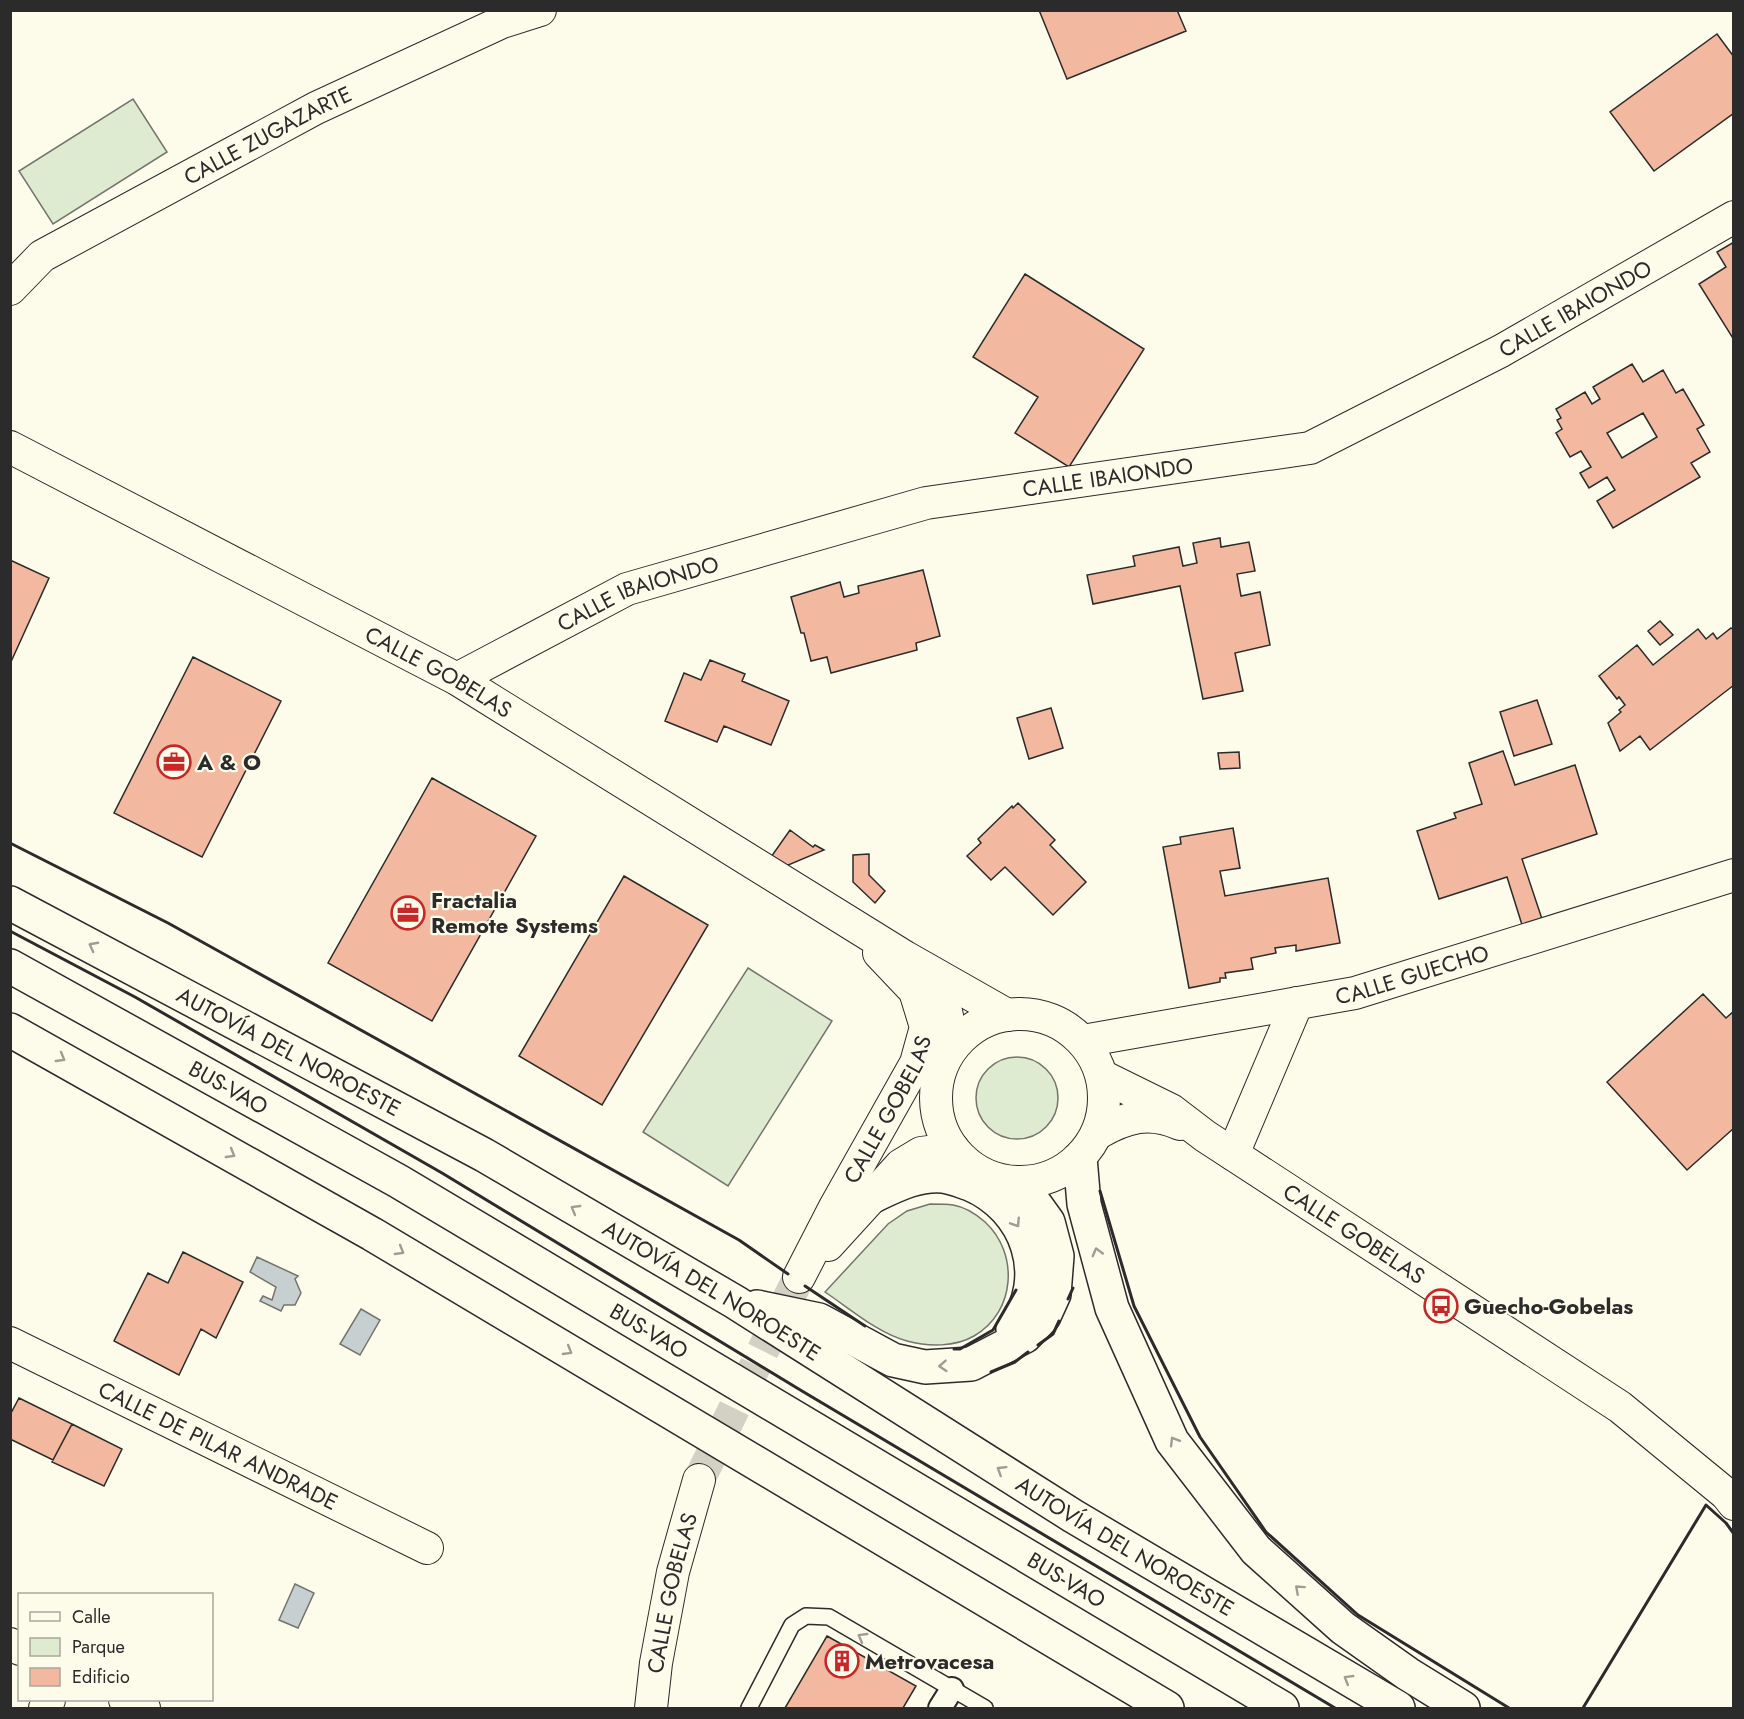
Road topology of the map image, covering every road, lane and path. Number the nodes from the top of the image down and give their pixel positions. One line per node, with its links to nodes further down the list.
1 (540, 10): 2 (street, CALLE ZUGAZARTE)
2 (505, 16): 4 (street, CALLE ZUGAZARTE)
3 (1734, 217): 6 (street, CALLE IBAIONDO)
4 (10, 289)
5 (10, 447): 6 (street, CALLE GOBELAS)
6 (457, 680): 9 (street, CALLE GOBELAS)
7 (1734, 875): 12 (street, CALLE GUECHO)
8 (10, 903): 26 (highway, AUTOVÍA DEL NOROESTE, one-way to 8)
9 (852, 924): 10 (street, CALLE GOBELAS); 25 (street, CALLE GOBELAS)
10 (905, 957): 13 (street, CALLE GOBELAS); 16 (street, CALLE GOBELAS)
11 (10, 966): 40 (highway, BUS-VAO)
12 (1297, 1004): 15 (street, CALLE GUECHO); 22 (street)
13 (1007, 1015): 15 (street); 16 (street)
14 (10, 1030): 39 (highway, one-way to 39)
15 (1083, 1041): 17 (street)
16 (953, 1047): 18 (street)
17 (1102, 1076): 19 (street, CALLE GOBELAS); 20 (street)
18 (937, 1083): 21 (street); 25 (street, CALLE GOBELAS)
19 (1205, 1136): 20 (street, CALLE GOBELAS); 22 (street, CALLE GOBELAS)
20 (1089, 1145): 23 (street); 42 (highway, one-way to 20)
21 (953, 1149): 23 (street); 24 (street, CALLE GOBELAS)
22 (1233, 1154): 30 (street, CALLE GOBELAS)
23 (1020, 1183): 28 (highway)
24 (873, 1196): 25 (street, CALLE GOBELAS); 28 (highway, one-way to 28)
25 (835, 1207)
26 (735, 1302): 28 (highway, one-way to 26); 41 (highway, AUTOVÍA DEL NOROESTE, one-way to 26)
27 (10, 1343): 31 (street, CALLE DE PILAR ANDRADE)
28 (998, 1350)
29 (699, 1479): 35 (street, CALLE GOBELAS)
30 (1734, 1504)
31 (427, 1548)
32 (952, 1689): 36 (lane, one-way to 36); 37 (street); 38 (lane)
33 (127, 1701): 34 (street)
34 (144, 1708)
35 (651, 1708)
36 (749, 1708)
37 (940, 1708)
38 (985, 1708)
39 (1167, 1708)
40 (1282, 1708)
41 (1398, 1708)
42 (1463, 1708)

